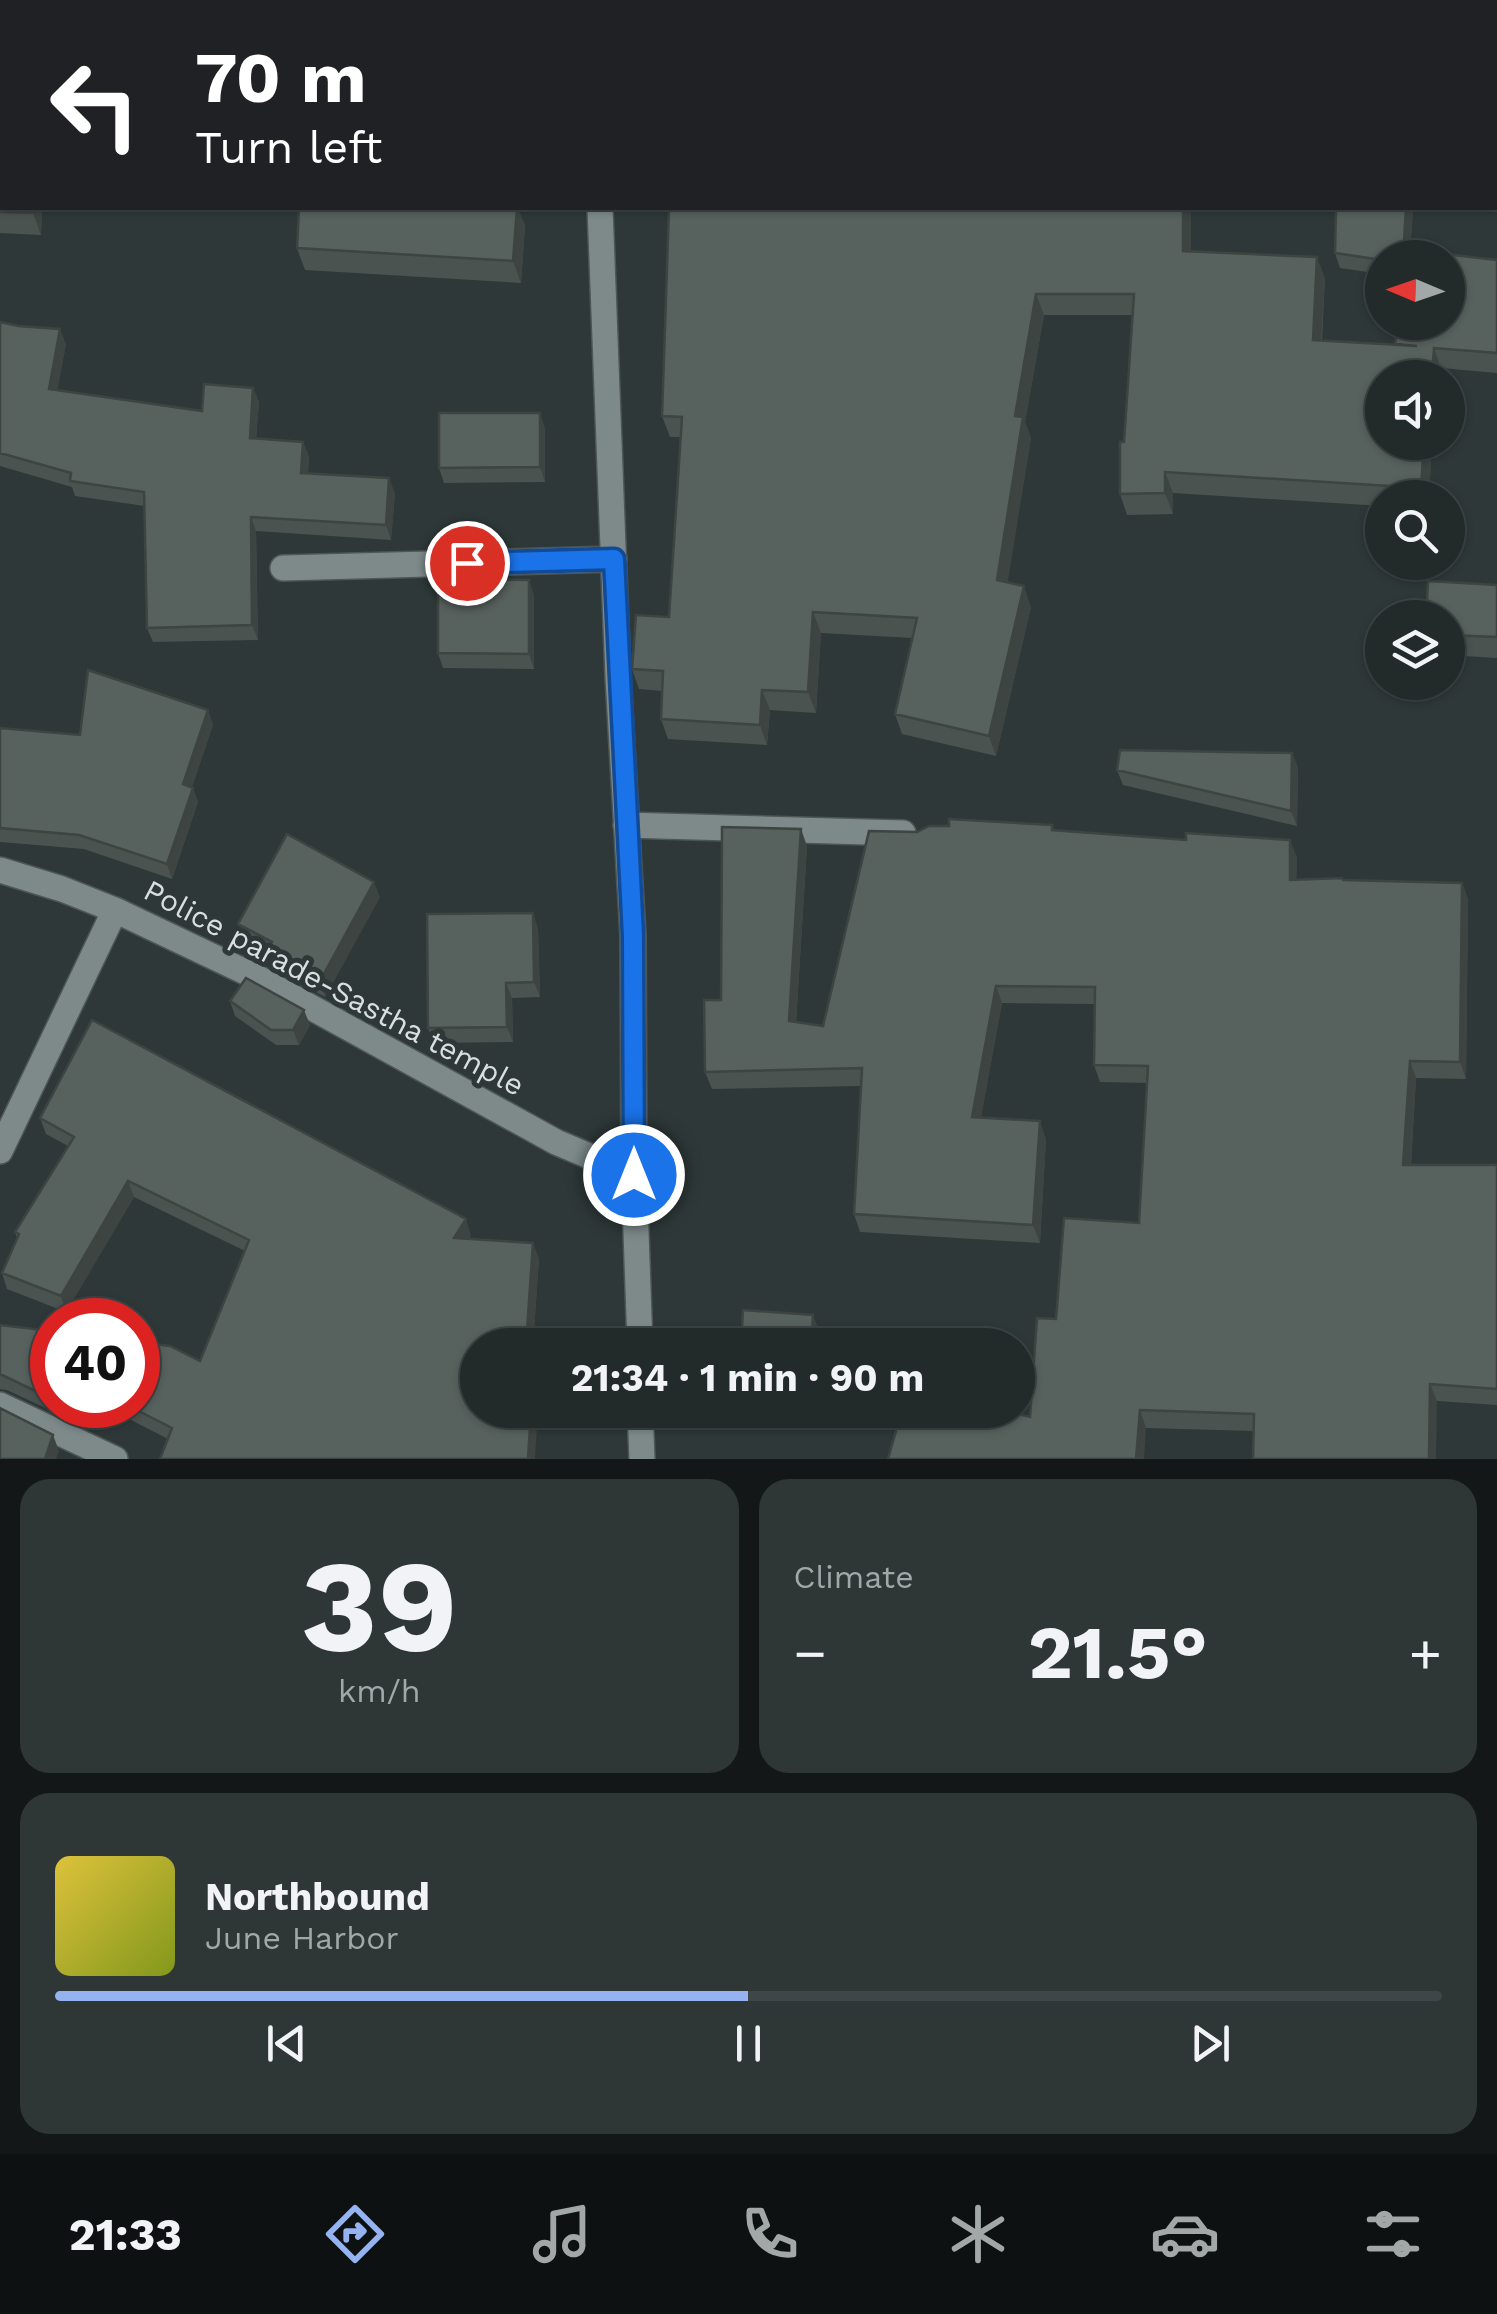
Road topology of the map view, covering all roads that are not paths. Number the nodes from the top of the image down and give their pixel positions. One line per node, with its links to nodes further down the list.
1 (600, 210): 2 (street)
2 (614, 559): 3 (street); 4 (street)
3 (284, 568)
4 (626, 826): 5 (street); 9 (street)
5 (923, 833)
6 (0, 870): 7 (street, Police parade-Sastha temple)
7 (115, 910): 8 (street); 9 (street, Police parade-Sastha temple)
8 (0, 1151)
9 (634, 1175): 10 (street)
10 (639, 1328)
11 (0, 1404): 13 (street)
12 (641, 1428): 14 (street)
13 (115, 1459)
14 (642, 1459)

